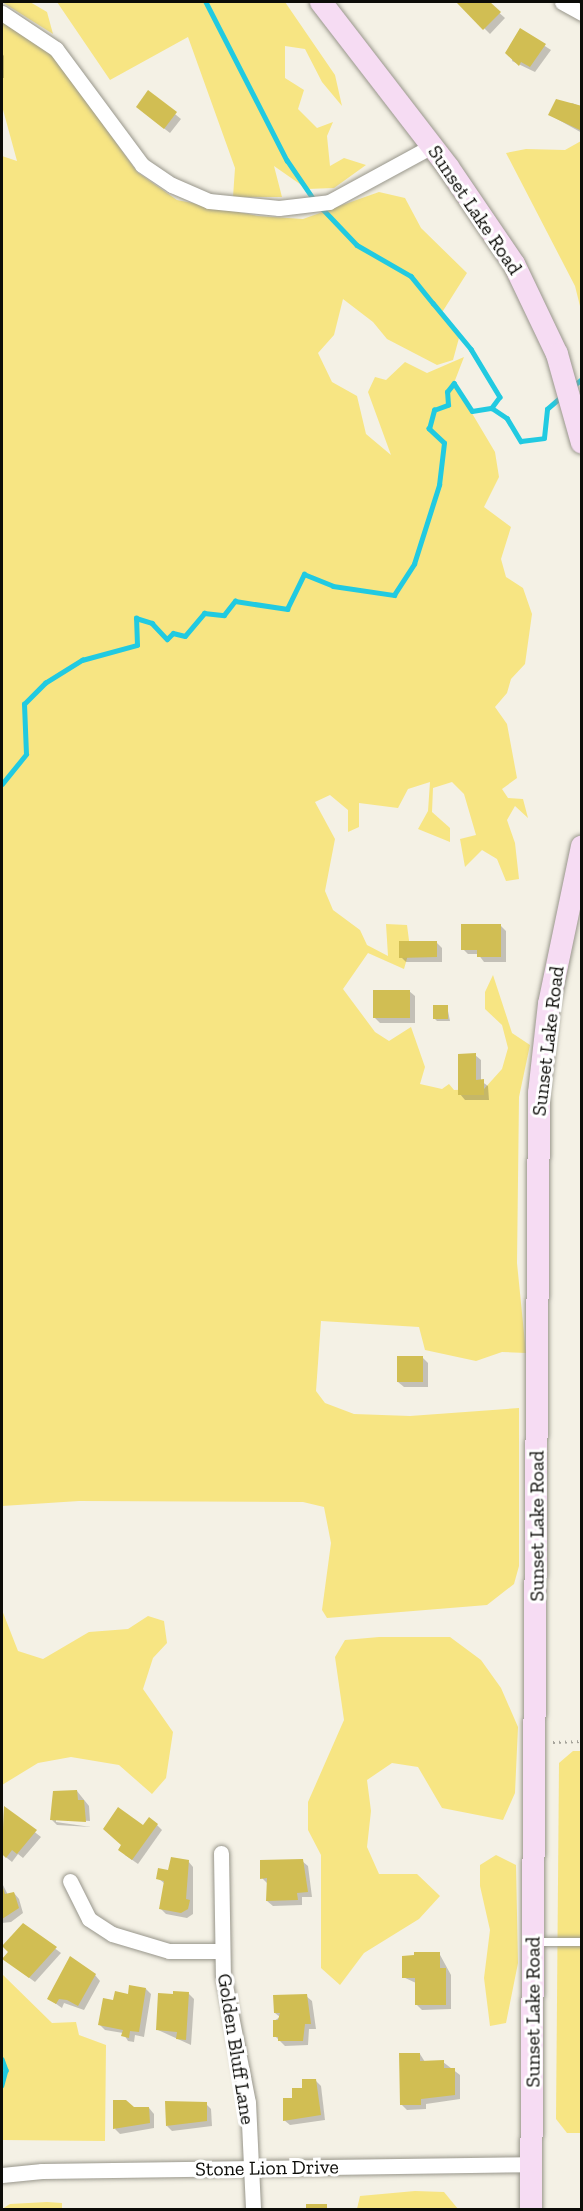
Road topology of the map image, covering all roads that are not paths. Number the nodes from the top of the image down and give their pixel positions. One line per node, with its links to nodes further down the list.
1 (321, 2): 5 (main road, Sunset Lake Road)
2 (562, 2): 4 (street)
3 (2, 13): 5 (street)
4 (582, 13)
5 (432, 146): 6 (main road, Sunset Lake Road)
6 (582, 443)
7 (582, 846): 10 (main road, Sunset Lake Road)
8 (221, 1853): 12 (street, Golden Bluff Lane)
9 (70, 1881): 12 (street)
10 (533, 1942): 11 (lane); 13 (main road, Sunset Lake Road)
11 (582, 1942)
12 (222, 1951): 14 (street, Golden Bluff Lane)
13 (532, 2164): 14 (street, Stone Lion Drive); 17 (main road, Sunset Lake Road)
14 (252, 2169): 15 (street, Stone Lion Drive); 16 (street, Golden Bluff Lane)
15 (2, 2175)
16 (253, 2210)
17 (531, 2210)

